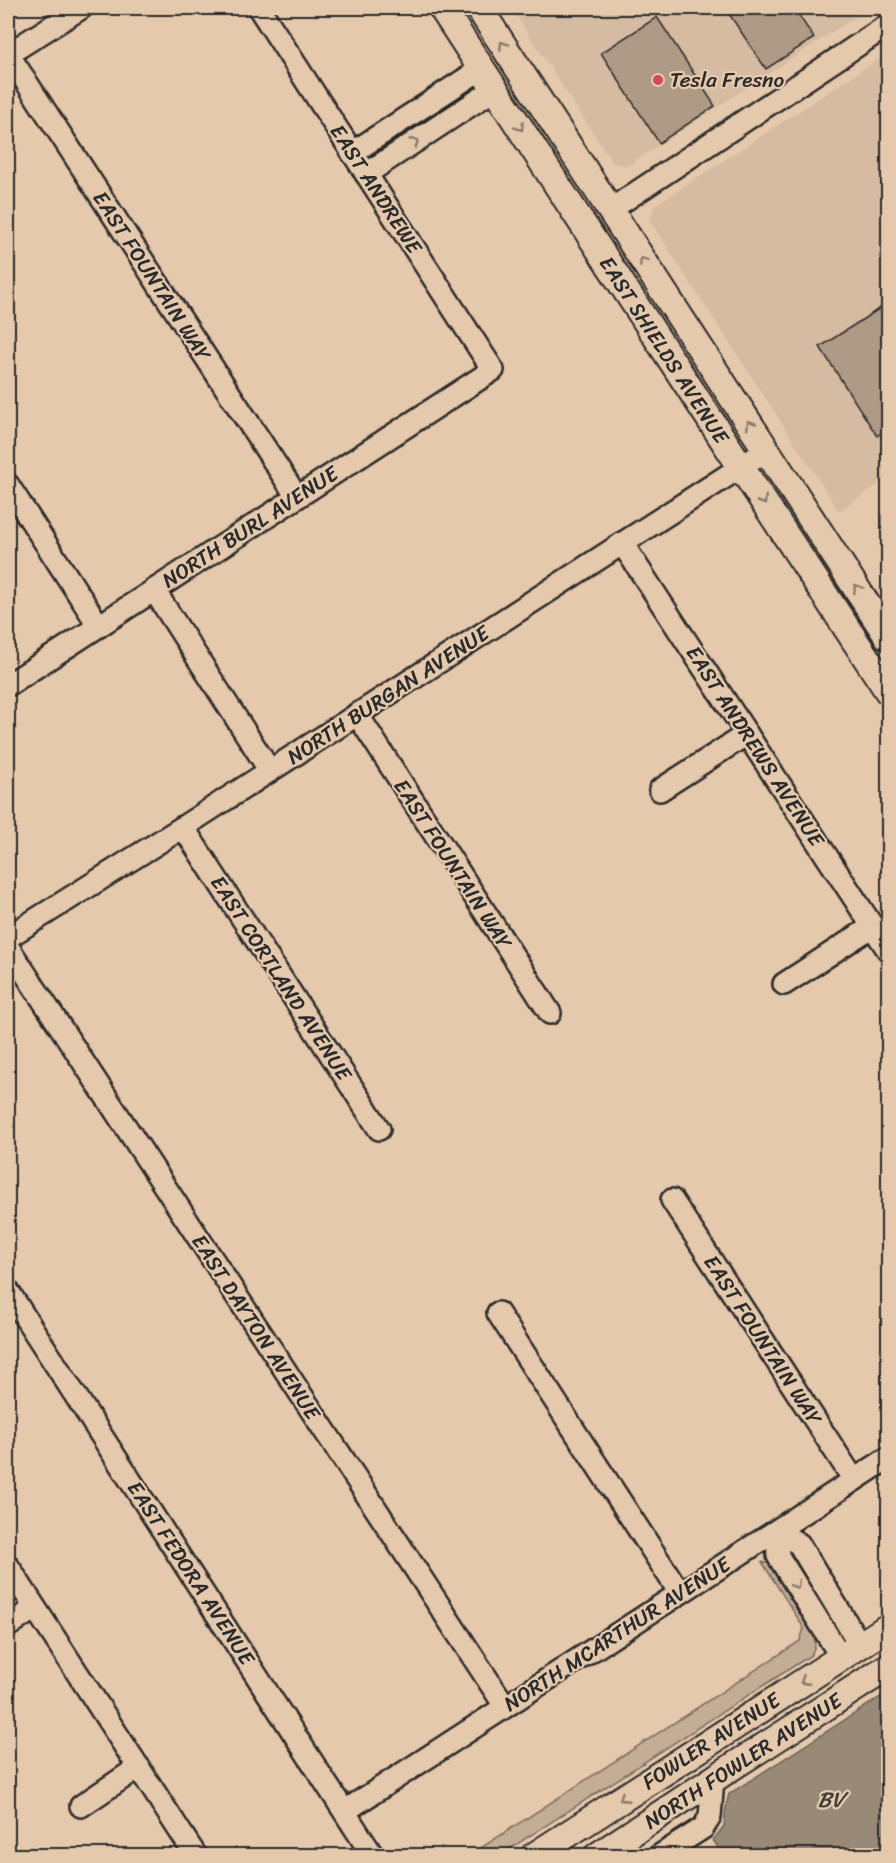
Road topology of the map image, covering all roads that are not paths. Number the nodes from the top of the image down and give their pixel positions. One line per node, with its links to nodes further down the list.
1 (81, 8): 6 (street)
2 (259, 8): 8 (street, EAST ANDREWE)
3 (442, 8): 7 (main road, EAST SHIELDS AVENUE)
4 (479, 8): 10 (main road, EAST SHIELDS AVENUE, one-way to 4)
5 (888, 25): 10 (street)
6 (8, 54): 15 (street, EAST FOUNTAIN WAY)
7 (488, 79): 8 (street); 9 (street, one-way to 7); 13 (main road, EAST SHIELDS AVENUE, one-way to 13)
8 (352, 153): 9 (street, EAST ANDREWE)
9 (366, 174): 11 (street, EAST ANDREWE)
10 (610, 210): 12 (main road, EAST SHIELDS AVENUE, one-way to 10)
11 (493, 370): 15 (street, NORTH BURL AVENUE)
12 (767, 450): 13 (street, NORTH BURGAN AVENUE); 19 (main road, EAST SHIELDS AVENUE, one-way to 12)
13 (741, 467): 16 (street, NORTH BURGAN AVENUE); 21 (main road, EAST SHIELDS AVENUE, one-way to 21)
14 (8, 485): 18 (street)
15 (297, 497): 17 (street, NORTH BURL AVENUE)
16 (622, 543): 22 (street, NORTH BURGAN AVENUE); 23 (street, EAST ANDREWS AVENUE)
17 (154, 590): 18 (street, NORTH BURL AVENUE); 24 (street)
18 (99, 626): 20 (street, NORTH BURL AVENUE)
19 (888, 637)
20 (8, 685)
21 (886, 686)
22 (357, 714): 24 (street, NORTH BURGAN AVENUE); 32 (street, EAST FOUNTAIN WAY)
23 (747, 734): 25 (street); 27 (street, EAST ANDREWS AVENUE)
24 (270, 771): 26 (street, NORTH BURGAN AVENUE)
25 (660, 790)
26 (183, 827): 28 (street, NORTH BURGAN AVENUE); 33 (street, EAST CORTLAND AVENUE)
27 (873, 926): 30 (street, EAST ANDREWS AVENUE); 31 (street)
28 (8, 937)
29 (8, 947): 47 (street, EAST DAYTON AVENUE)
30 (888, 950)
31 (784, 984)
32 (550, 1013)
33 (380, 1129)
34 (672, 1200): 38 (street, EAST FOUNTAIN WAY)
35 (8, 1291): 52 (street, EAST FEDORA AVENUE)
36 (498, 1313): 41 (street)
37 (888, 1458): 38 (street, NORTH MCARTHUR AVENUE)
38 (854, 1480): 39 (street, NORTH MCARTHUR AVENUE)
39 (777, 1531): 41 (street, NORTH MCARTHUR AVENUE); 45 (street)
40 (8, 1566): 42 (street)
41 (680, 1593): 47 (street, NORTH MCARTHUR AVENUE)
42 (35, 1608): 43 (street); 49 (street)
43 (8, 1626)
44 (888, 1627): 45 (main road, FOWLER AVENUE)
45 (850, 1651): 48 (main road); 55 (main road, FOWLER AVENUE, one-way to 55)
46 (888, 1667): 48 (main road, NORTH FOWLER AVENUE)
47 (506, 1706): 52 (street, NORTH MCARTHUR AVENUE)
48 (735, 1765): 50 (main road, NORTH FOWLER AVENUE)
49 (139, 1767): 51 (street); 53 (street)
50 (713, 1779): 56 (main road, NORTH FOWLER AVENUE); 57 (street)
51 (81, 1806)
52 (345, 1811): 54 (street, EAST FEDORA AVENUE)
53 (196, 1856)
54 (373, 1856)
55 (534, 1856)
56 (597, 1856)
57 (660, 1856)

